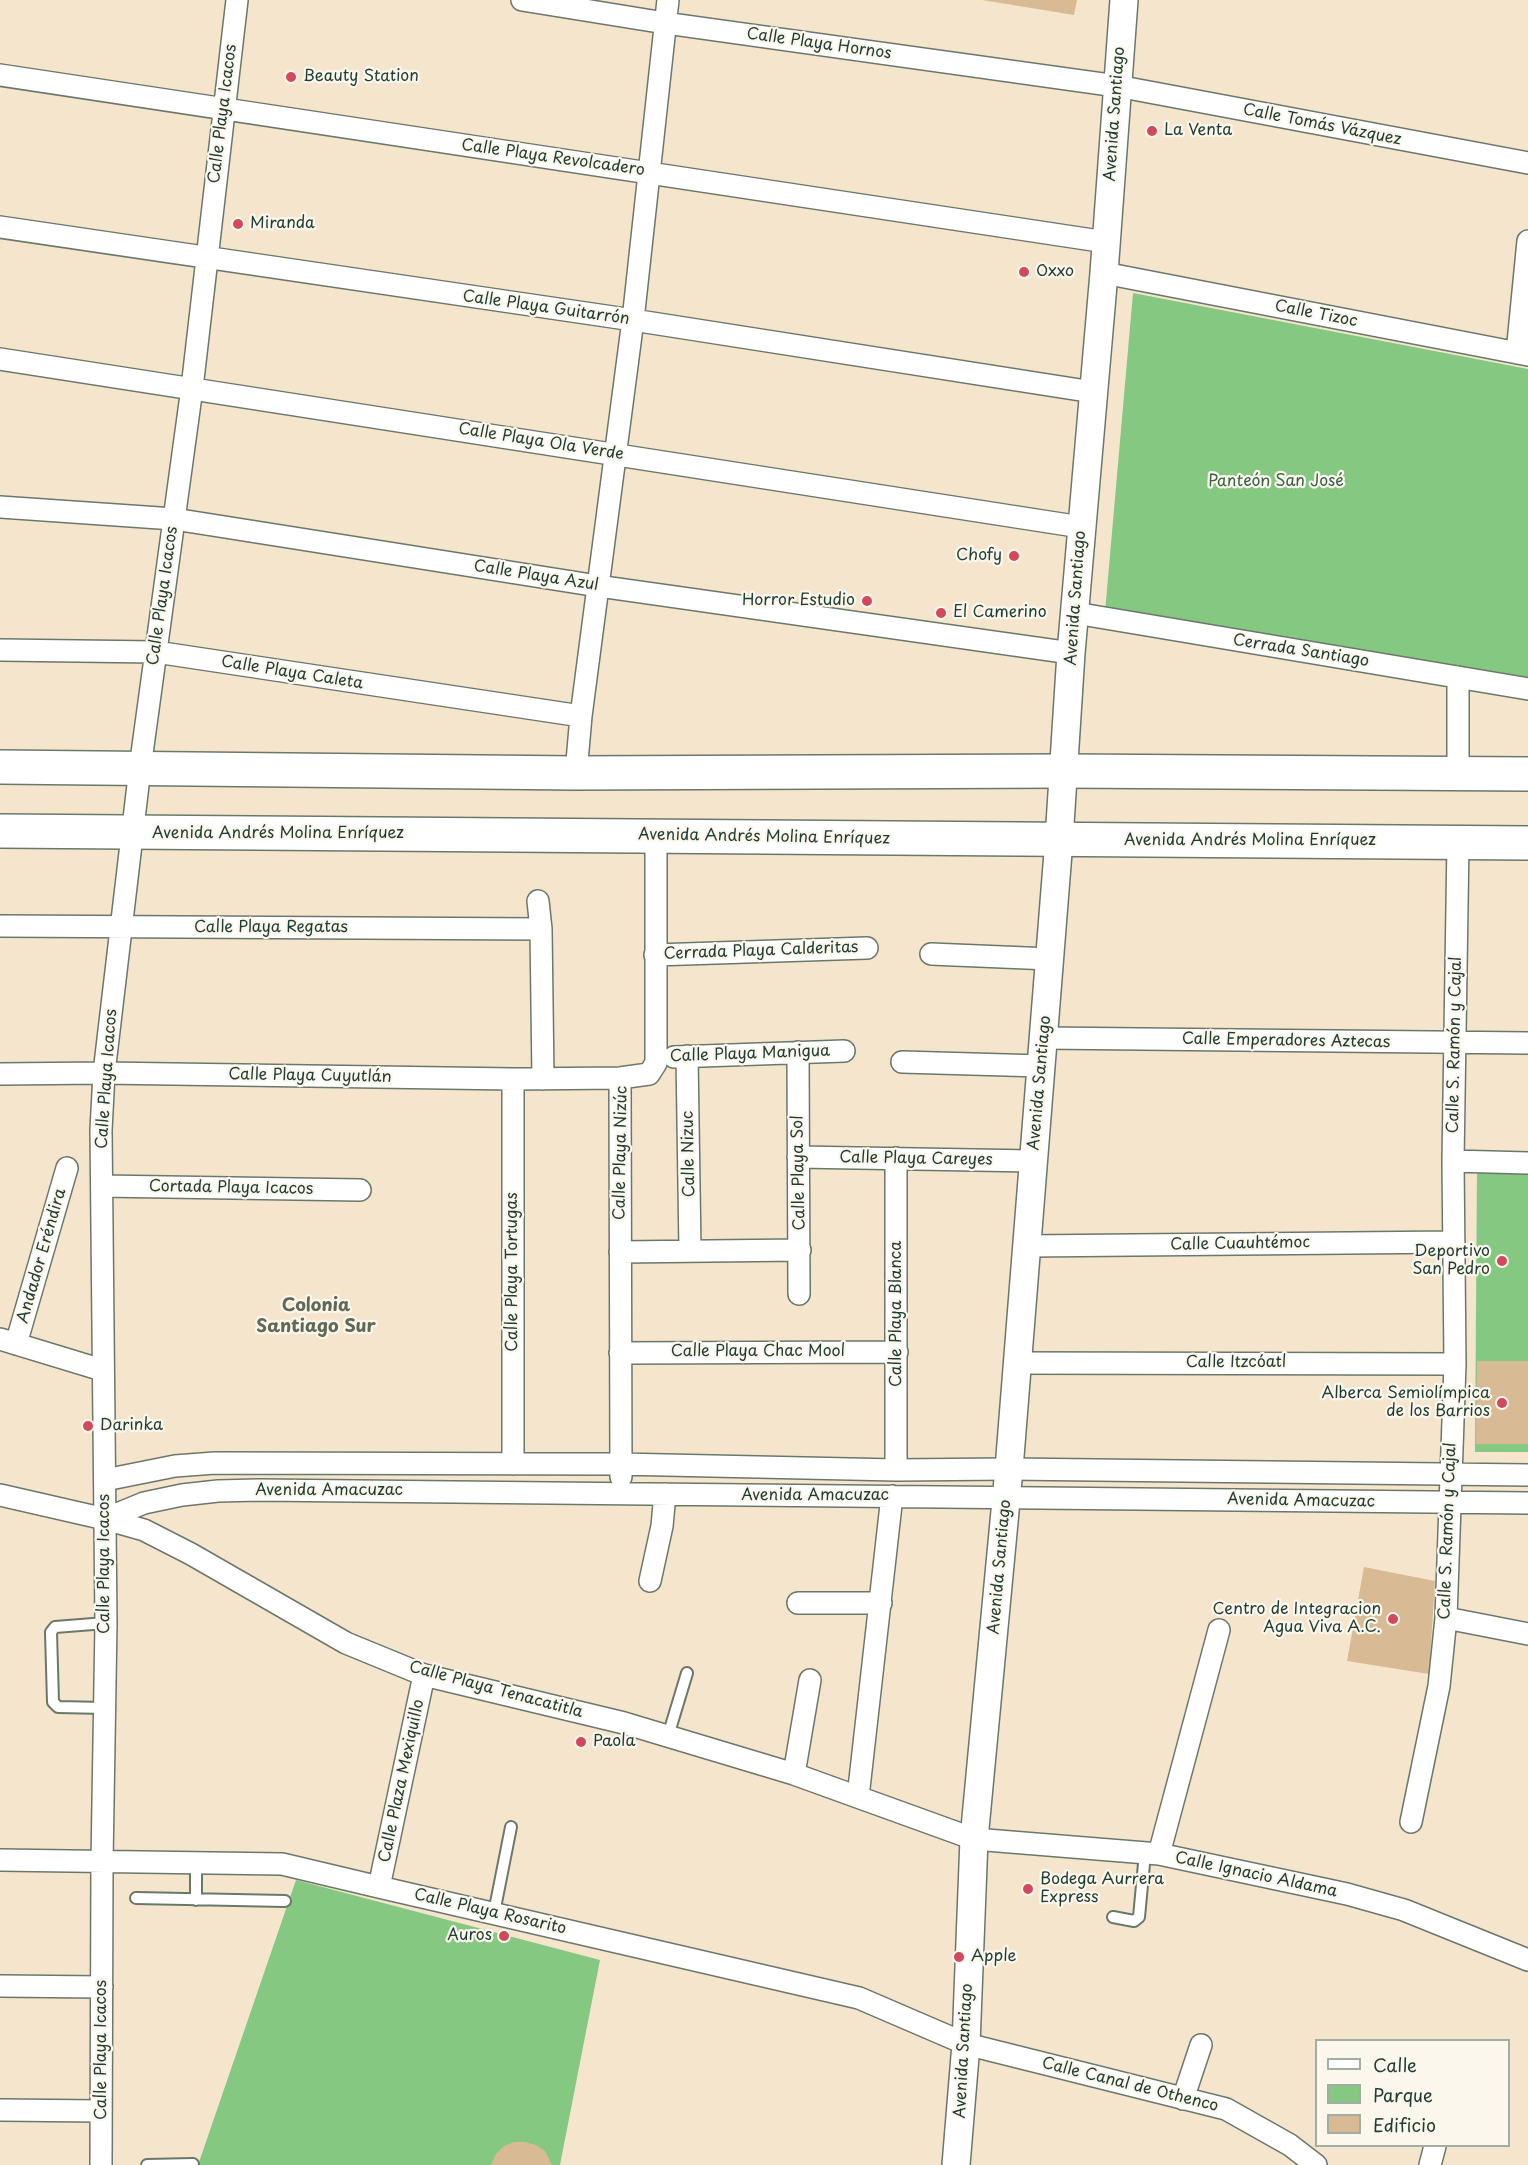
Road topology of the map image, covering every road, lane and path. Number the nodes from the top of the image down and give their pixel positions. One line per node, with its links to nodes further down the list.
1 (237, 0): 8 (street, Calle Playa Icacos)
2 (522, 0): 5 (street, Calle Playa Hornos)
3 (668, 0): 5 (street)
4 (1124, 0): 7 (street, Avenida Santiago)
5 (665, 23): 7 (street, Calle Playa Hornos); 10 (street)
6 (0, 75): 8 (street, Calle Playa Revolcadero)
7 (1117, 86): 9 (street, Calle Tomás Vázquez); 13 (street, Avenida Santiago)
8 (223, 110): 10 (street, Calle Playa Revolcadero); 14 (street, Calle Playa Icacos)
9 (1528, 164)
10 (650, 172): 13 (street, Calle Playa Revolcadero); 16 (street)
11 (0, 227): 14 (street, Calle Playa Guitarrón)
12 (1528, 241): 17 (street)
13 (1106, 242): 15 (street, Avenida Santiago)
14 (206, 259): 16 (street, Calle Playa Guitarrón); 19 (street, Calle Playa Icacos)
15 (1104, 273): 17 (street, Calle Tizoc); 20 (street, Avenida Santiago)
16 (633, 320): 20 (street, Calle Playa Guitarrón); 21 (street)
17 (1522, 354)
18 (0, 359): 19 (street, Calle Playa Ola Verde)
19 (192, 387): 21 (street, Calle Playa Ola Verde); 23 (street, Calle Playa Icacos)
20 (1093, 392): 24 (street, Avenida Santiago)
21 (615, 453): 24 (street, Calle Playa Ola Verde); 25 (street)
22 (0, 507): 23 (street, Calle Playa Azul)
23 (174, 519): 25 (street, Calle Playa Azul); 28 (street, Calle Playa Icacos)
24 (1081, 526): 26 (street, Avenida Santiago)
25 (598, 586): 29 (street, Calle Playa Azul); 32 (street)
26 (1075, 613): 29 (street, Avenida Santiago); 30 (street, Cerrada Santiago)
27 (0, 650): 28 (street, Calle Playa Caleta)
28 (156, 652): 32 (street, Calle Playa Caleta); 34 (street, Calle Playa Icacos)
29 (1071, 653): 35 (street, Avenida Santiago)
30 (1458, 677): 31 (street, Cerrada Santiago); 37 (street)
31 (1528, 689)
32 (581, 716): 36 (street)
33 (0, 767): 34 (main road)
34 (140, 768): 36 (main road); 40 (street, Calle Playa Icacos)
35 (1064, 771): 36 (main road); 37 (main road); 42 (street, Avenida Santiago)
36 (576, 772)
37 (1458, 773): 38 (main road)
38 (1528, 774)
39 (0, 831): 40 (main road, Avenida Andrés Molina Enríquez)
40 (132, 833): 41 (main road, Avenida Andrés Molina Enríquez); 47 (street, Calle Playa Icacos)
41 (656, 837): 42 (main road, Avenida Andrés Molina Enríquez); 51 (street)
42 (1059, 840): 43 (main road, Avenida Andrés Molina Enríquez); 52 (street, Avenida Santiago)
43 (1458, 842): 44 (main road, Avenida Andrés Molina Enríquez); 54 (street, Calle S. Ramón y Cajal)
44 (1528, 843)
45 (538, 901): 48 (street)
46 (0, 926): 47 (street, Calle Playa Regatas)
47 (122, 927): 48 (street, Calle Playa Regatas); 62 (street, Calle Playa Icacos)
48 (541, 929): 66 (street)
49 (867, 948): 51 (street, Cerrada Playa Calderitas)
50 (931, 954): 52 (street)
51 (655, 955): 59 (street)
52 (1050, 959): 53 (street, Avenida Santiago)
53 (1044, 1038): 54 (street, Calle Emperadores Aztecas); 61 (street, Avenida Santiago)
54 (1456, 1043): 55 (street, Calle Emperadores Aztecas); 70 (street, Calle S. Ramón y Cajal)
55 (1528, 1043)
56 (844, 1051): 57 (street, Calle Playa Manigua)
57 (798, 1052): 58 (street, Calle Playa Manigua); 67 (street, Calle Playa Sol)
58 (687, 1056): 59 (street, Calle Playa Manigua); 78 (street, Calle Nizuc)
59 (656, 1058): 64 (street, Calle Playa Nizúc)
60 (902, 1062): 61 (street)
61 (1041, 1066): 69 (street, Avenida Santiago)
62 (104, 1073): 63 (street, Calle Playa Cuyutlán); 65 (street, Calle Playa Cuyutlán); 73 (street, Calle Playa Icacos)
63 (0, 1074)
64 (620, 1078): 66 (street, Calle Playa Cuyutlán); 79 (street, Calle Playa Nizúc)
65 (513, 1079): 66 (street, Calle Playa Cuyutlán); 87 (street, Calle Playa Tortugas)
66 (543, 1079)
67 (798, 1157): 68 (street, Calle Playa Careyes); 77 (street, Calle Playa Sol)
68 (896, 1158): 69 (street, Calle Playa Careyes); 82 (street, Calle Playa Blanca)
69 (1034, 1161): 76 (street, Avenida Santiago)
70 (1453, 1161): 71 (street); 75 (street, Calle S. Ramón y Cajal)
71 (1528, 1162)
72 (67, 1168): 81 (street, Andador Eréndira)
73 (102, 1186): 74 (street, Cortada Playa Icacos); 86 (street, Calle Playa Icacos)
74 (360, 1190)
75 (1454, 1242): 76 (street, Calle Cuauhtémoc); 85 (street, Calle S. Ramón y Cajal)
76 (1027, 1246): 84 (street, Avenida Santiago)
77 (800, 1250): 78 (street); 80 (street, Calle Playa Sol)
78 (690, 1251): 79 (street)
79 (620, 1252): 83 (street, Calle Playa Nizúc)
80 (799, 1294)
81 (8, 1342): 86 (street)
82 (897, 1352): 83 (street, Calle Playa Chac Mool); 90 (street, Calle Playa Blanca)
83 (620, 1353): 88 (street, Calle Playa Nizúc)
84 (1017, 1363): 85 (street, Calle Itzcóatl); 89 (street, Avenida Santiago)
85 (1455, 1364): 91 (street, Calle S. Ramón y Cajal)
86 (102, 1370): 93 (street, Calle Playa Icacos)
87 (513, 1464): 88 (street, Avenida Amacuzac); 93 (street, Avenida Amacuzac)
88 (620, 1464): 90 (street, Avenida Amacuzac); 94 (street, Calle Playa Nizúc)
89 (1009, 1469): 90 (street, Avenida Amacuzac); 91 (street, Avenida Amacuzac); 98 (street, Avenida Santiago)
90 (896, 1470)
91 (1451, 1474): 92 (street, Avenida Amacuzac); 99 (street, Calle S. Ramón y Cajal)
92 (1528, 1474)
93 (105, 1480): 101 (street, Calle Playa Icacos)
94 (621, 1494): 95 (street, Avenida Amacuzac); 101 (street, Avenida Amacuzac)
95 (665, 1494): 97 (street, Avenida Amacuzac); 102 (street)
96 (0, 1495): 101 (street, Calle Playa Tenacatitla)
97 (892, 1496): 98 (street, Avenida Amacuzac); 104 (street)
98 (1006, 1497): 99 (street, Avenida Amacuzac); 118 (street, Avenida Santiago)
99 (1451, 1502): 100 (street, Avenida Amacuzac); 105 (street, Calle S. Ramón y Cajal)
100 (1528, 1503)
101 (105, 1519): 106 (street, Calle Playa Icacos); 110 (street, Calle Playa Tenacatitla)
102 (650, 1581)
103 (798, 1603): 104 (street)
104 (881, 1603): 115 (street)
105 (1446, 1618): 108 (street); 116 (street, Calle S. Ramón y Cajal)
106 (106, 1623): 112 (street, Calle Playa Icacos); 112 (lane)
107 (1219, 1630): 119 (street)
108 (1528, 1634)
109 (687, 1673): 113 (lane)
110 (424, 1675): 113 (street, Calle Playa Tenacatitla); 123 (street, Calle Plaza Mexiquillo)
111 (810, 1680): 114 (street)
112 (105, 1708): 121 (street, Calle Playa Icacos)
113 (668, 1736): 114 (street, Calle Playa Tenacatitla)
114 (794, 1774): 115 (street, Calle Playa Tenacatitla)
115 (858, 1797): 118 (street, Calle Playa Tenacatitla)
116 (1411, 1822)
117 (510, 1827): 127 (lane)
118 (974, 1839): 119 (street, Calle Ignacio Aldama); 132 (street, Avenida Santiago)
119 (1152, 1854): 128 (lane); 129 (street, Calle Ignacio Aldama)
120 (0, 1860): 121 (street, Calle Playa Rosarito)
121 (102, 1862): 122 (street, Calle Playa Rosarito); 131 (street, Calle Playa Icacos)
122 (196, 1863): 123 (street, Calle Playa Rosarito); 125 (lane)
123 (379, 1887): 127 (street, Calle Playa Rosarito)
124 (136, 1898): 125 (lane)
125 (196, 1900): 126 (lane)
126 (285, 1901)
127 (494, 1913): 132 (street, Calle Playa Rosarito)
128 (1113, 1917)
129 (1528, 1960)
130 (0, 1986): 131 (street)
131 (102, 1987): 136 (street, Calle Playa Icacos)
132 (966, 2044): 134 (street, Calle Canal de Othenco); 141 (street, Avenida Santiago)
133 (1201, 2045): 134 (street)
134 (1183, 2099): 142 (street, Calle Canal de Othenco)
135 (0, 2110): 136 (street)
136 (101, 2111): 139 (street, Calle Playa Icacos)
137 (1434, 2147): 143 (street)
138 (193, 2164): 140 (lane)
139 (101, 2165)
140 (147, 2165)
141 (956, 2165)
142 (1316, 2165)
143 (1430, 2165)

